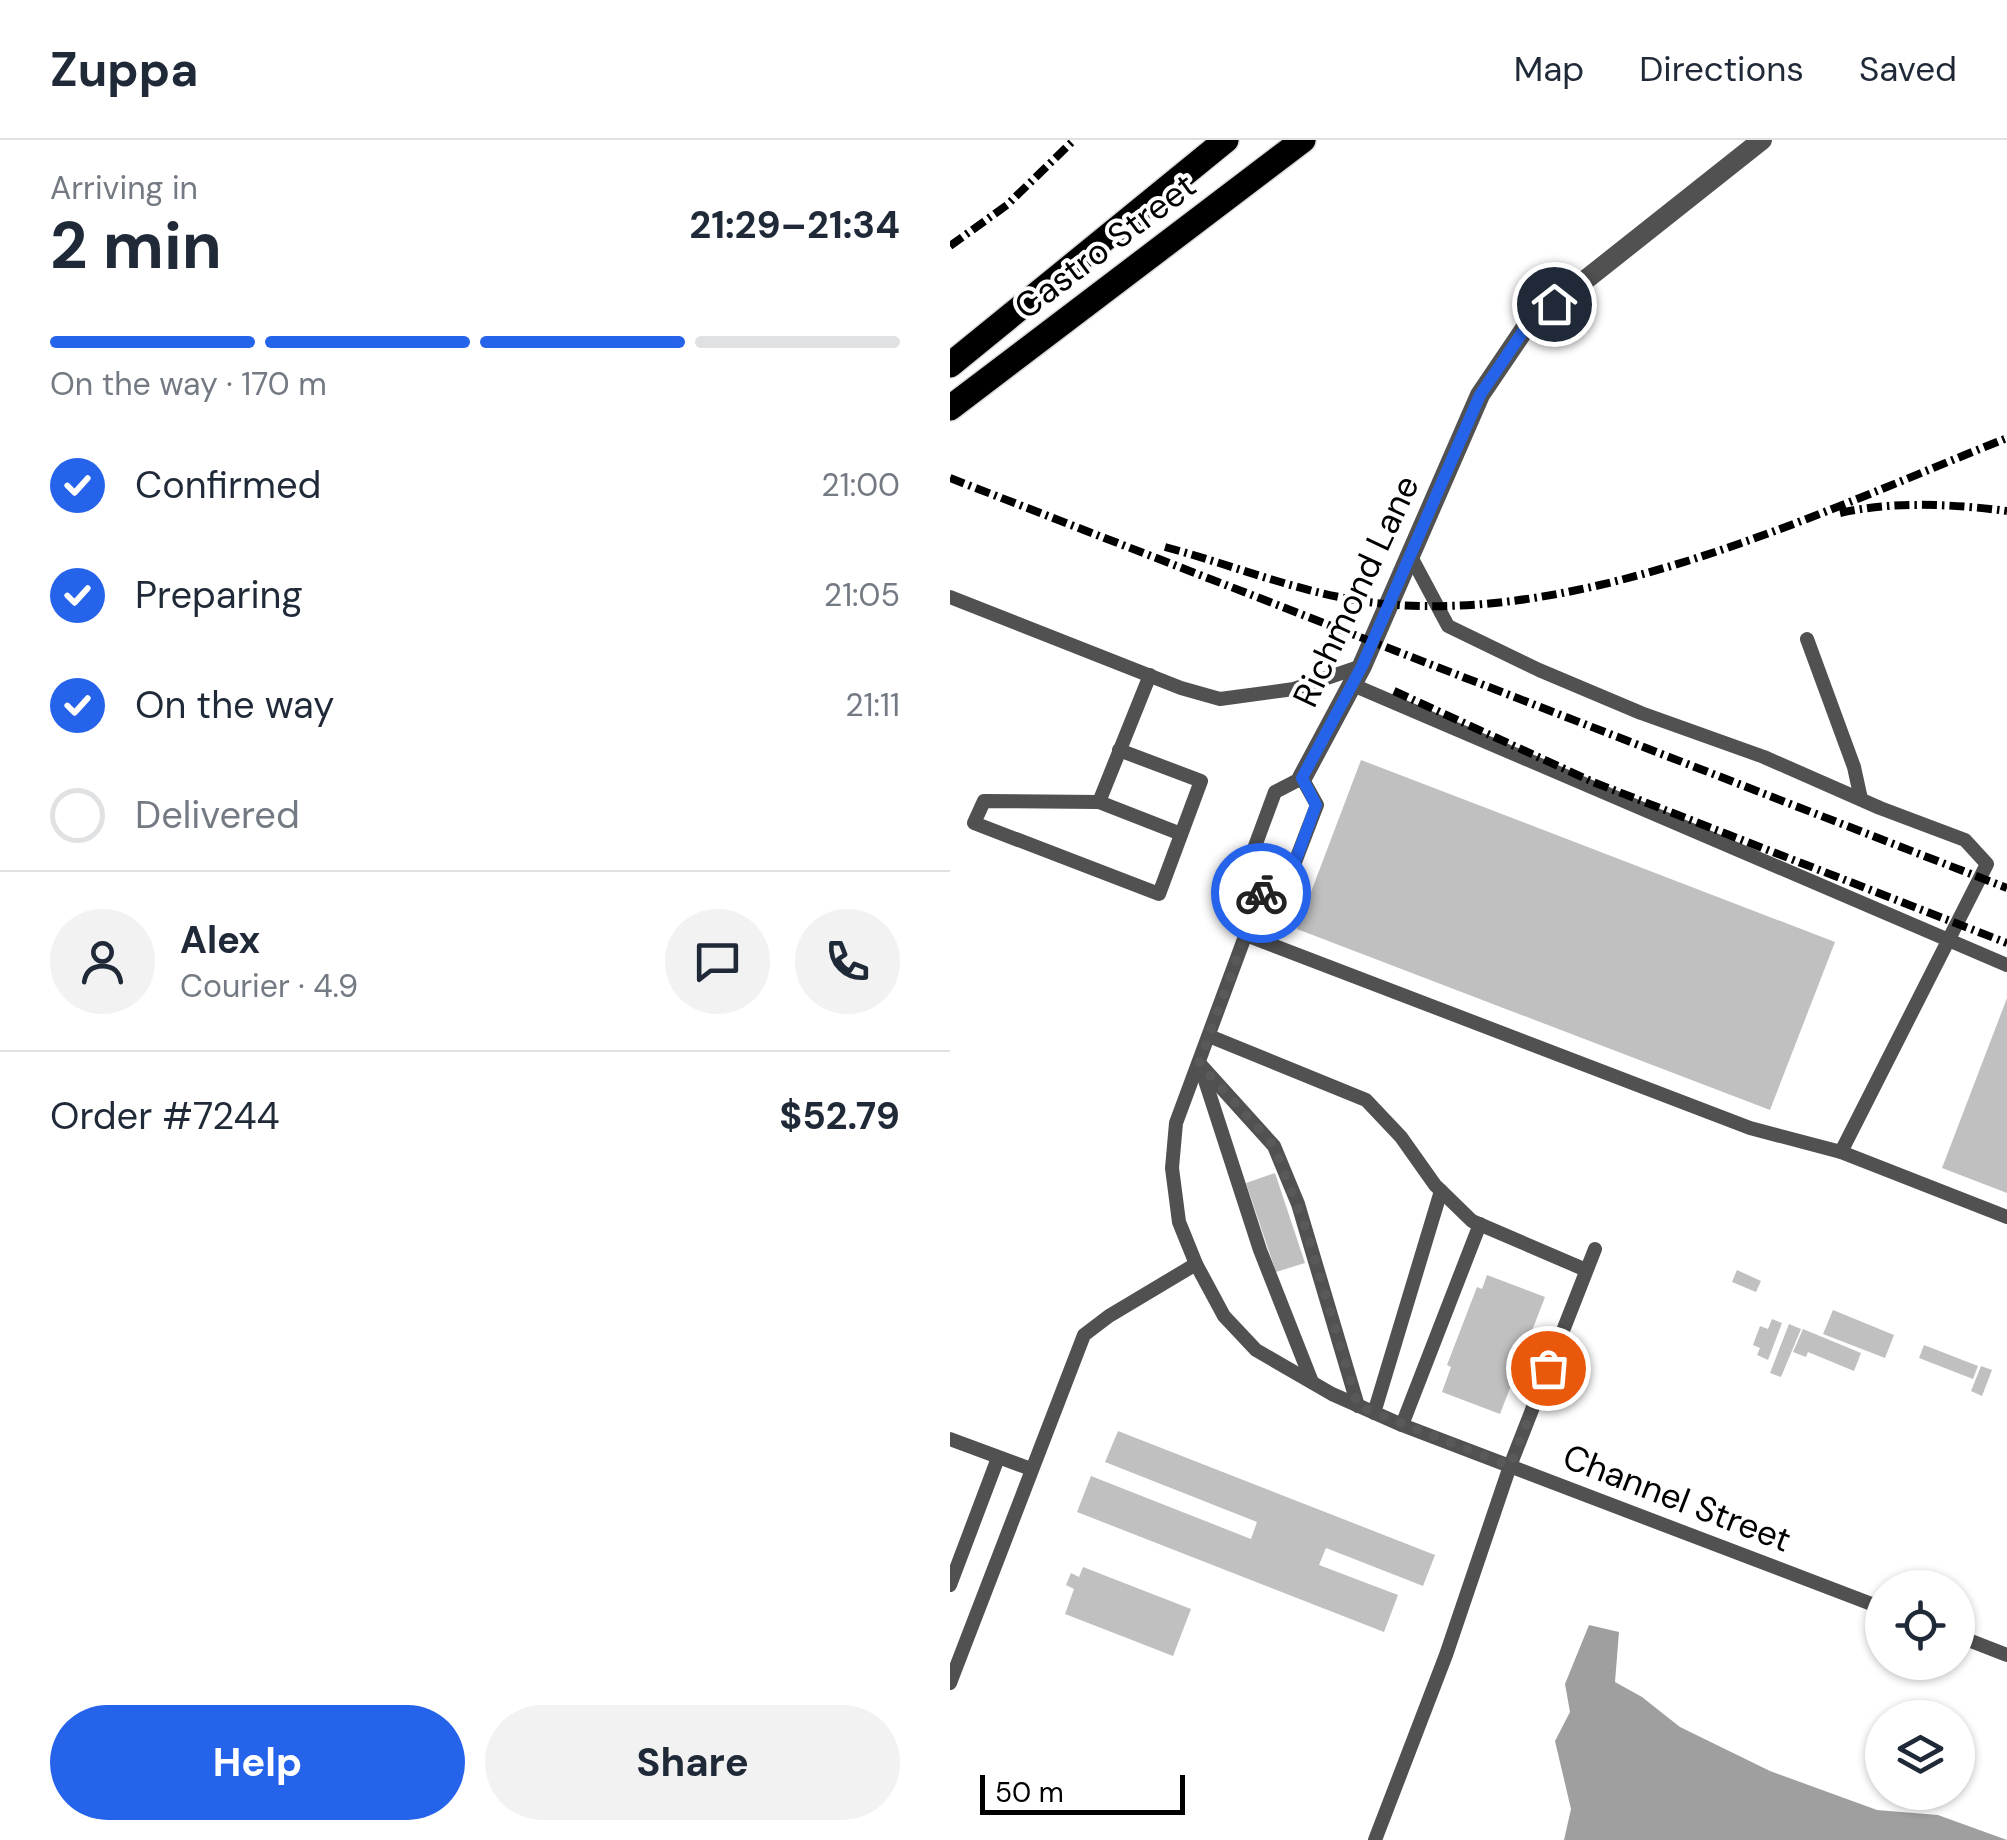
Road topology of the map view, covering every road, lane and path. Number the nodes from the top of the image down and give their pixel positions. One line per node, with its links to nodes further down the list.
1 (1226, 140): 4 (main road, Castro Street)
2 (1303, 140): 5 (main road, Castro Street)
3 (1762, 140): 6 (street, Richmond Lane)
4 (950, 365)
5 (950, 408)
6 (1409, 553): 10 (street, Richmond Lane); 13 (lane)
7 (950, 597): 9 (lane)
8 (1807, 639): 13 (lane)
9 (1150, 676): 10 (lane); 11 (lane)
10 (1357, 676): 12 (street, Richmond Lane); 18 (lane)
11 (1119, 750): 14 (lane); 15 (lane)
12 (1302, 778): 16 (lane, Channel Street); 16 (lane, Channel Street)
13 (1860, 800): 18 (lane)
14 (1098, 802): 15 (lane); 15 (lane)
15 (1181, 834)
16 (1264, 885): 17 (lane, Channel Street)
17 (1246, 935): 20 (lane, Channel Street); 22 (lane)
18 (1948, 942): 19 (lane); 22 (lane)
19 (2007, 965)
20 (1209, 1036): 21 (lane, Channel Street); 23 (lane)
21 (1199, 1063): 27 (lane, Channel Street); 29 (lane); 30 (lane)
22 (1841, 1152): 24 (lane)
23 (1441, 1191): 25 (lane); 31 (lane)
24 (2007, 1217)
25 (1480, 1224): 28 (lane); 32 (lane)
26 (1594, 1249): 28 (lane)
27 (1196, 1264): 29 (lane, Channel Street); 36 (lane)
28 (1586, 1270): 35 (lane)
29 (1312, 1382): 30 (lane, Channel Street)
30 (1358, 1406): 31 (lane, Channel Street)
31 (1374, 1413): 32 (lane, Channel Street)
32 (1402, 1425): 35 (lane, Channel Street)
33 (950, 1438): 34 (lane)
34 (998, 1458): 36 (lane); 37 (lane)
35 (1510, 1466): 38 (lane, Channel Street); 42 (lane)
36 (1031, 1469): 41 (lane)
37 (950, 1584)
38 (1865, 1602)
39 (1975, 1643): 40 (lane)
40 (2007, 1655)
41 (950, 1683)
42 (1375, 1840)

